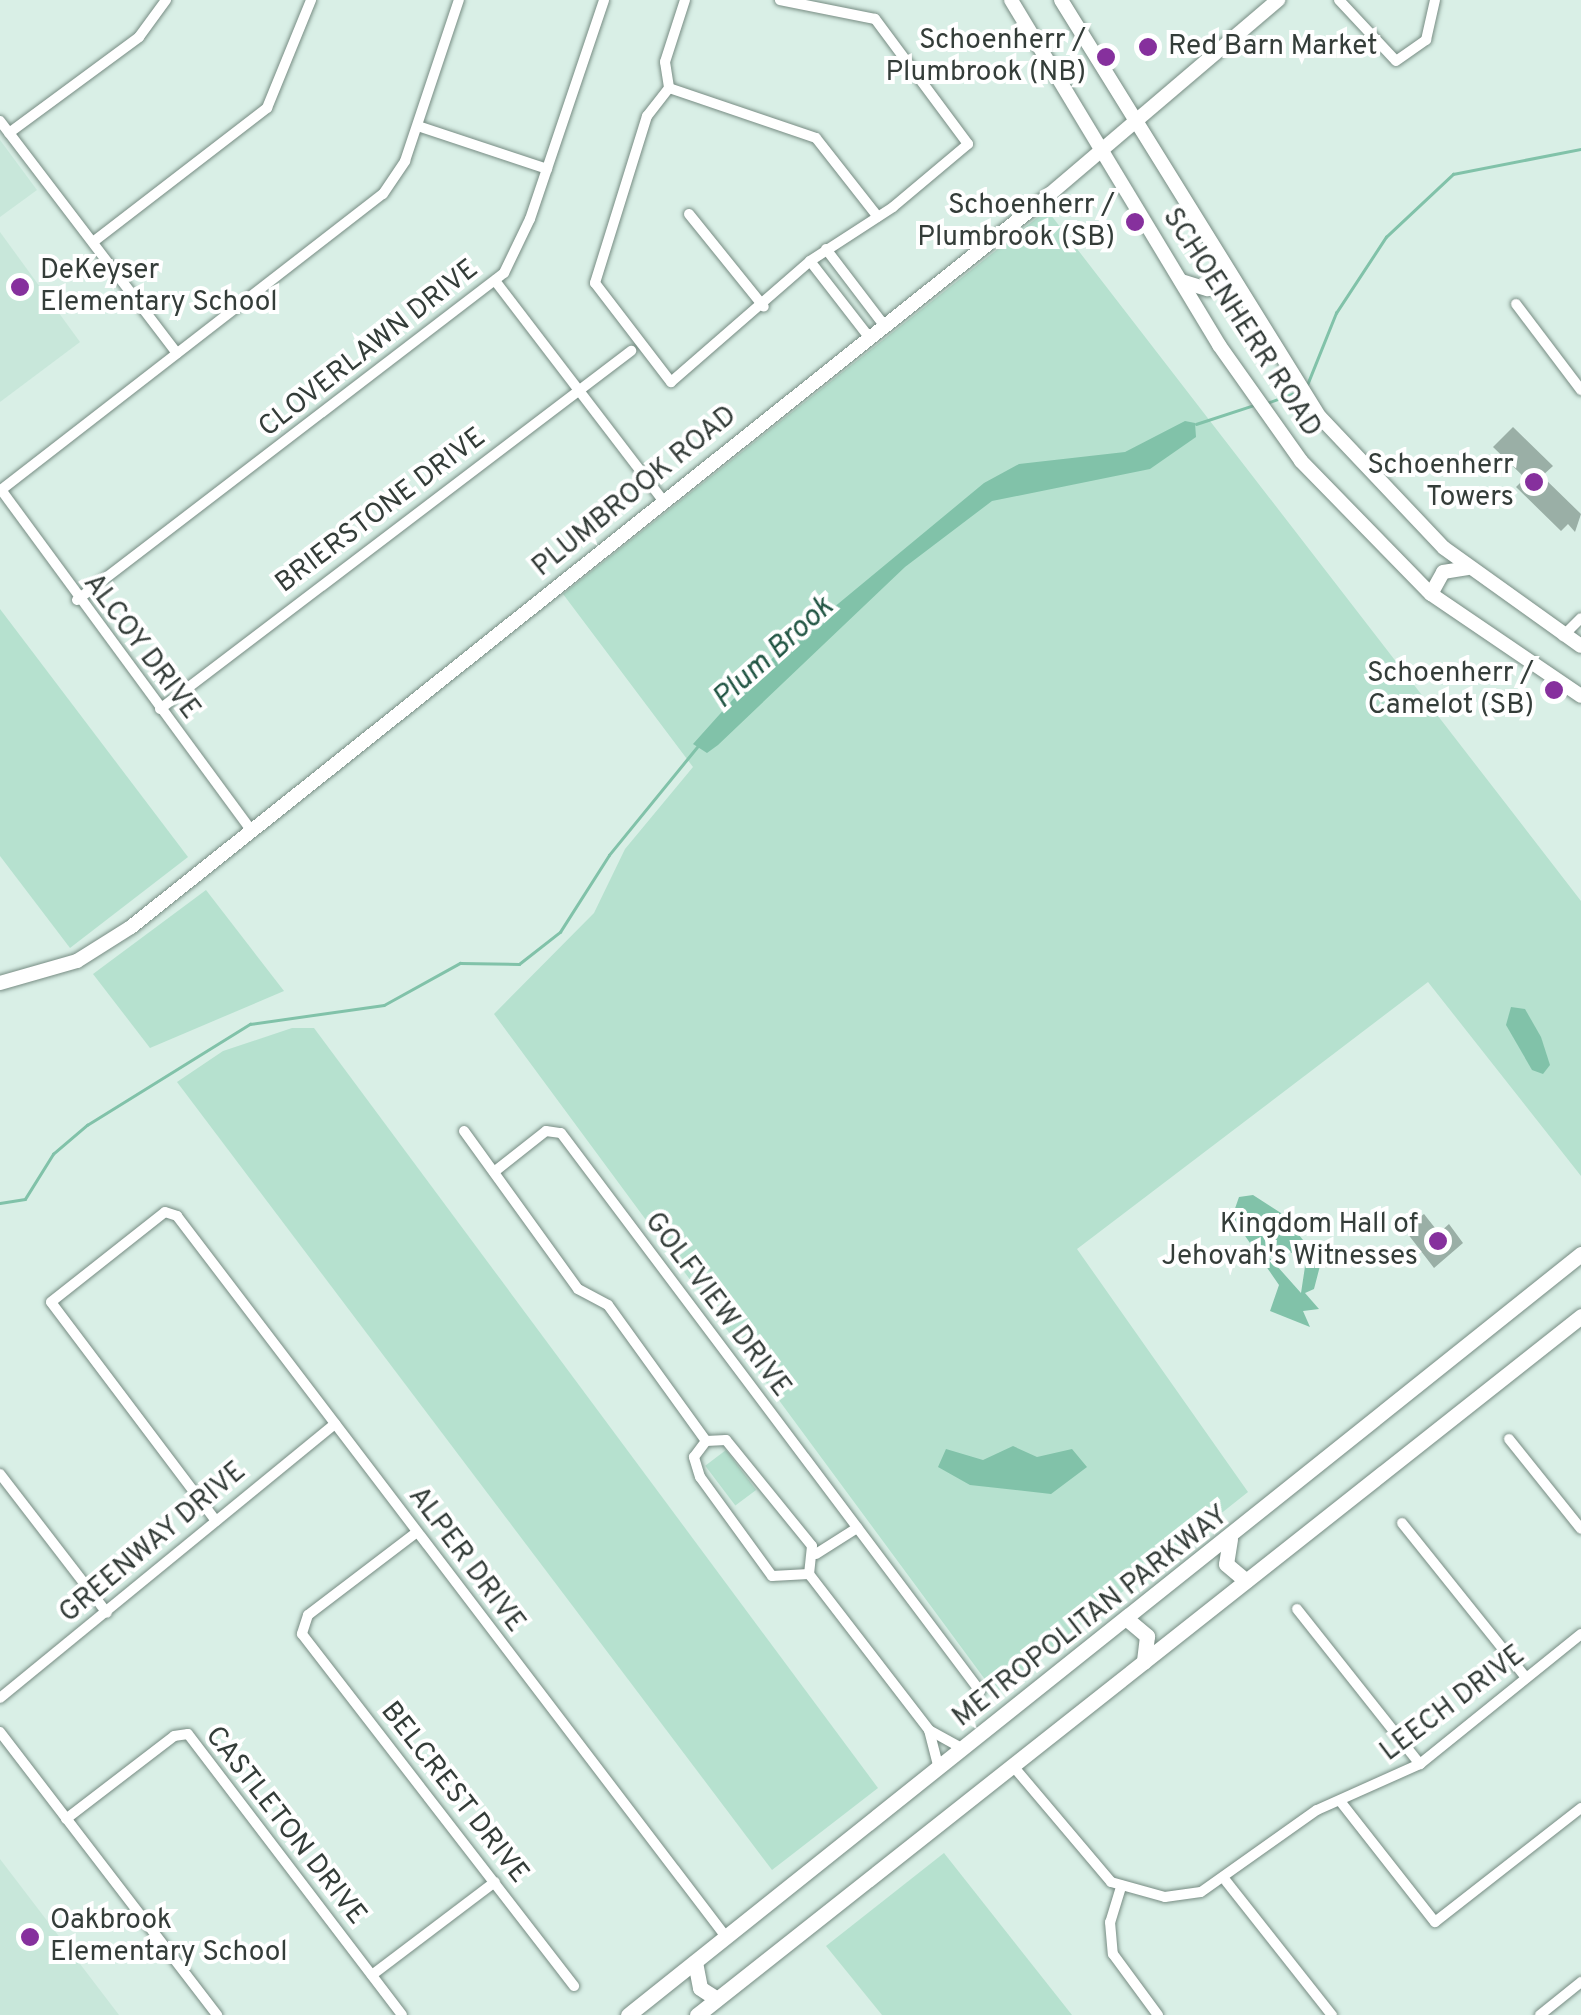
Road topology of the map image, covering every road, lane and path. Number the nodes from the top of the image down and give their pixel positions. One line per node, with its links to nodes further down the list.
1 (166, 0): 16 (street)
2 (311, 0): 21 (street)
3 (459, 0): 15 (street)
4 (604, 0): 18 (street, CLOVERLAWN DRIVE)
5 (686, 0): 12 (street)
6 (780, 0): 20 (street)
7 (1012, 0): 17 (main road, SCHOENHERR ROAD)
8 (1062, 0): 14 (main road, SCHOENHERR ROAD)
9 (1278, 0): 14 (main road, PLUMBROOK ROAD)
10 (1339, 0): 11 (street)
11 (1435, 0)
12 (670, 88): 20 (street); 28 (street)
13 (0, 121): 16 (street)
14 (1135, 121): 17 (main road, PLUMBROOK ROAD); 24 (main road, SCHOENHERR ROAD)
15 (418, 126): 18 (street); 32 (street)
16 (9, 133): 21 (street)
17 (1101, 150): 26 (main road, SCHOENHERR ROAD); 29 (main road, PLUMBROOK ROAD)
18 (547, 169): 25 (street, CLOVERLAWN DRIVE)
19 (690, 214): 28 (street)
20 (878, 217): 22 (street)
21 (92, 242): 32 (street)
22 (826, 249): 23 (street); 29 (street)
23 (810, 261): 28 (street); 30 (street)
24 (1228, 276): 26 (main road); 37 (main road, SCHOENHERR ROAD)
25 (496, 282): 33 (street); 39 (street, CLOVERLAWN DRIVE)
26 (1181, 282): 38 (main road, SCHOENHERR ROAD)
27 (1516, 304): 34 (street)
28 (764, 306)
29 (884, 325): 30 (main road, PLUMBROOK ROAD)
30 (870, 337): 36 (main road, PLUMBROOK ROAD)
31 (631, 351): 33 (street, BRIERSTONE DRIVE)
32 (177, 353): 35 (street)
33 (577, 390): 36 (street); 44 (street, BRIERSTONE DRIVE)
34 (1581, 390)
35 (0, 490): 39 (street, ALCOY DRIVE)
36 (664, 502): 45 (main road, PLUMBROOK ROAD)
37 (1468, 568): 38 (main road); 41 (main road, SCHOENHERR ROAD)
38 (1432, 594): 43 (main road, SCHOENHERR ROAD)
39 (77, 600): 44 (street, ALCOY DRIVE)
40 (1581, 618): 41 (street)
41 (1564, 636): 42 (main road, SCHOENHERR ROAD)
42 (1581, 646)
43 (1581, 696)
44 (160, 709): 45 (street, ALCOY DRIVE)
45 (250, 830): 46 (main road, PLUMBROOK ROAD)
46 (0, 984)
47 (464, 1131): 48 (street)
48 (494, 1172): 53 (street); 57 (street, GOLFVIEW DRIVE)
49 (1581, 1254): 60 (main road, METROPOLITAN PARKWAY)
50 (1581, 1316): 63 (main road)
51 (335, 1424): 55 (street, GREENWAY DRIVE); 55 (street, ALPER DRIVE); 59 (street, ALPER DRIVE)
52 (1509, 1439): 58 (street)
53 (706, 1441): 61 (street); 62 (street)
54 (0, 1474): 65 (street)
55 (216, 1521): 65 (street, GREENWAY DRIVE)
56 (1402, 1523): 69 (street)
57 (857, 1528): 61 (street); 70 (street, GOLFVIEW DRIVE)
58 (1581, 1529)
59 (417, 1532): 82 (street, BELCREST DRIVE); 84 (street, ALPER DRIVE)
60 (1230, 1539): 63 (main road); 66 (main road, METROPOLITAN PARKWAY)
61 (816, 1554): 62 (street)
62 (809, 1574): 72 (street)
63 (1246, 1582): 68 (main road)
64 (1297, 1609): 75 (street)
65 (106, 1614): 71 (street, GREENWAY DRIVE)
66 (1128, 1620): 68 (main road); 74 (main road, METROPOLITAN PARKWAY)
67 (1581, 1634): 69 (street, LEECH DRIVE)
68 (1144, 1662): 76 (main road)
69 (1526, 1678): 75 (street, LEECH DRIVE)
70 (980, 1692)
71 (0, 1698)
72 (928, 1730): 74 (street); 77 (street)
73 (0, 1732): 80 (street)
74 (964, 1749): 77 (main road, METROPOLITAN PARKWAY)
75 (1420, 1764): 78 (street, LEECH DRIVE)
76 (1013, 1766): 83 (street, LEECH DRIVE); 89 (main road)
77 (938, 1769): 84 (main road, METROPOLITAN PARKWAY)
78 (1340, 1800): 79 (street); 81 (street, LEECH DRIVE)
79 (1581, 1808)
80 (66, 1819): 86 (street, CASTLETON DRIVE); 90 (street)
81 (1226, 1881): 83 (street, LEECH DRIVE); 95 (street)
82 (495, 1882): 86 (street); 88 (street, BELCREST DRIVE)
83 (1121, 1887): 94 (street)
84 (726, 1937): 85 (main road, METROPOLITAN PARKWAY)
85 (696, 1962): 89 (main road); 92 (main road, METROPOLITAN PARKWAY)
86 (372, 1976): 91 (street, CASTLETON DRIVE)
87 (1581, 1982): 96 (street)
88 (574, 1986)
89 (717, 1999): 93 (main road)
90 (217, 2015)
91 (402, 2015)
92 (628, 2015)
93 (697, 2015)
94 (1158, 2015)
95 (1332, 2015)
96 (1540, 2015)

